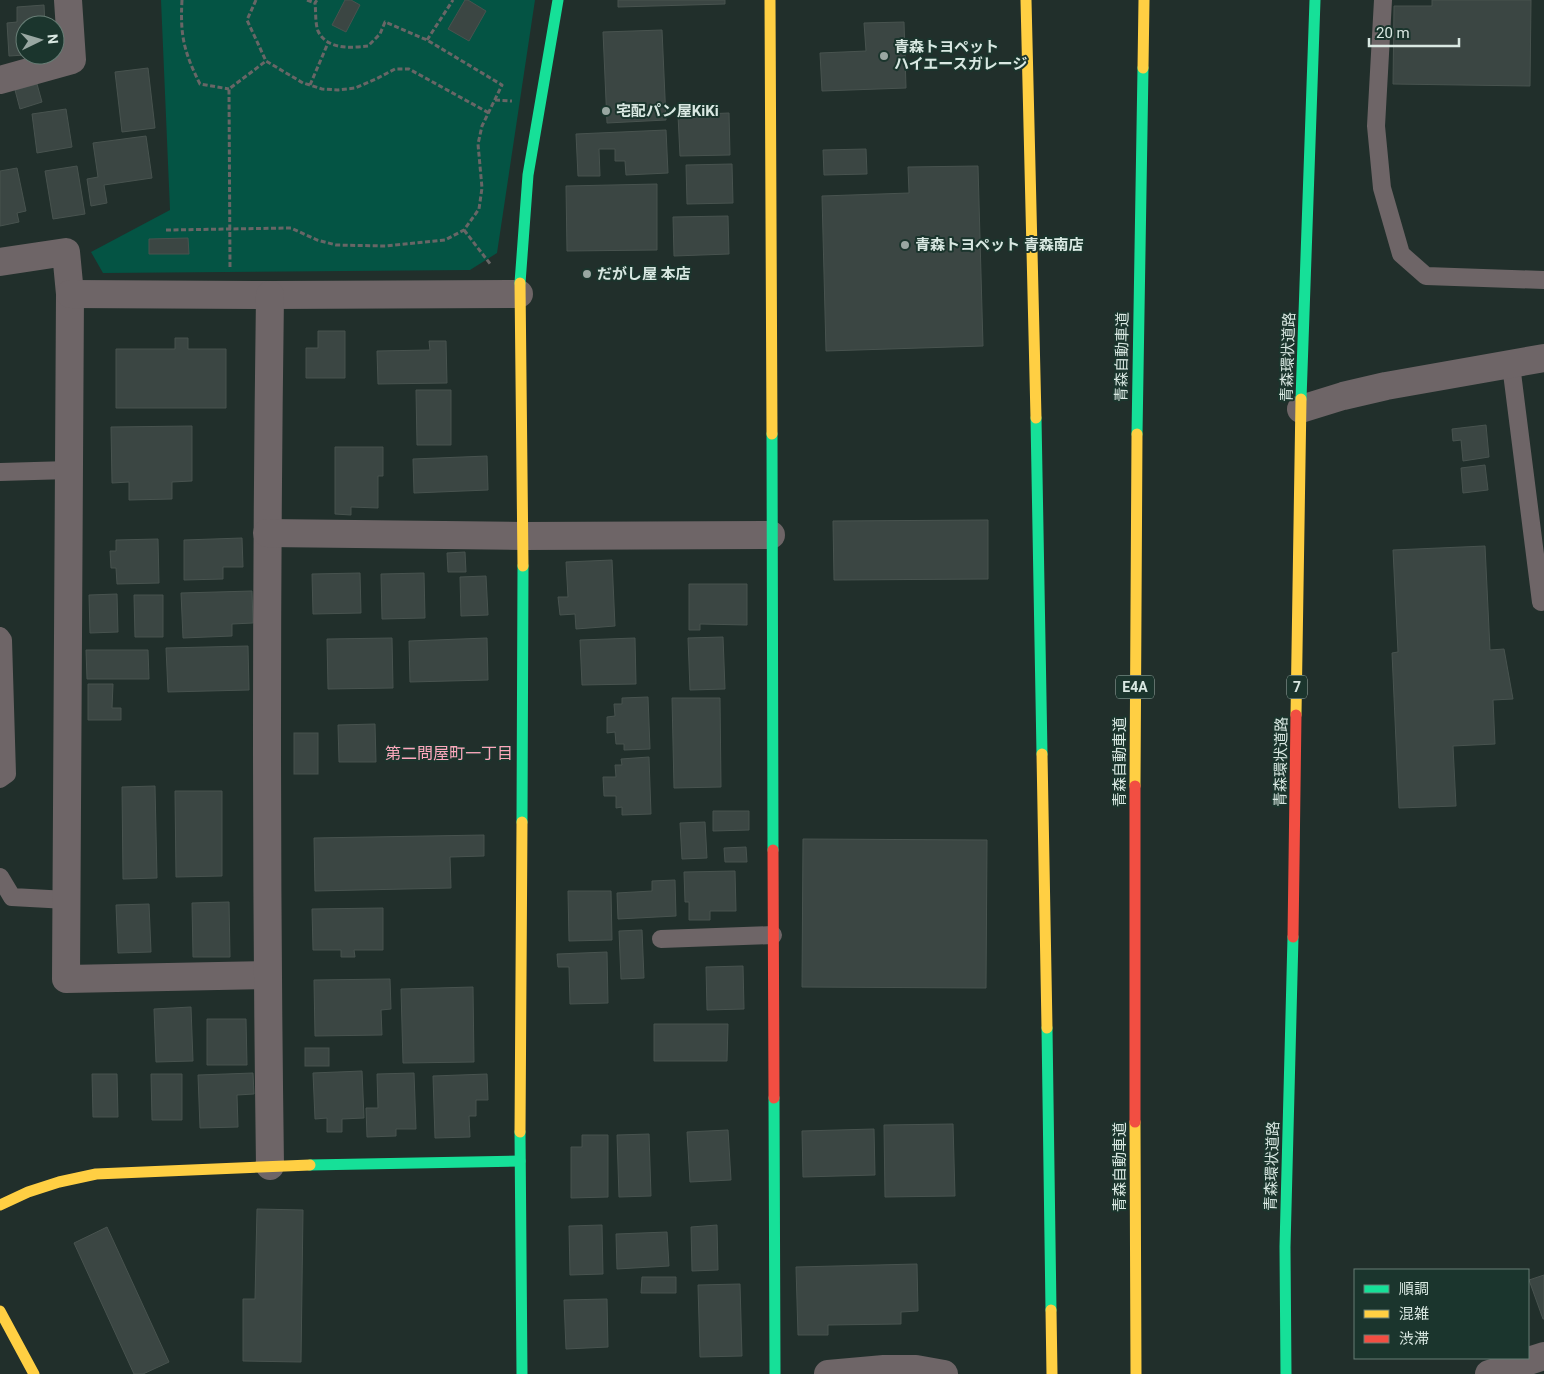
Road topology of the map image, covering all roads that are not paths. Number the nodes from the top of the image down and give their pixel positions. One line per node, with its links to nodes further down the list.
1 (68, 0): 8 (street)
2 (558, 0): 12 (main road)
3 (770, 0): 20 (main road)
4 (1026, 0): 40 (main road)
5 (1144, 0): 41 (main road, 青森自動車道 / E4A)
6 (1315, 0): 16 (main road, 青森環状道路 / 7)
7 (1383, 0): 10 (lane)
8 (0, 80)
9 (0, 262): 11 (street)
10 (1544, 280)
11 (70, 294): 13 (street); 17 (street)
12 (519, 294): 13 (street); 21 (main road)
13 (270, 295): 19 (street)
14 (1544, 358): 15 (street)
15 (1510, 365): 16 (street); 22 (lane)
16 (1302, 409): 42 (main road, 青森環状道路 / 7)
17 (69, 470): 18 (lane); 26 (street)
18 (0, 472)
19 (267, 533): 21 (street); 29 (street)
20 (771, 535): 21 (street); 27 (main road)
21 (523, 536): 30 (main road)
22 (1541, 602)
23 (0, 636): 24 (lane)
24 (0, 779)
25 (0, 877): 26 (lane)
26 (66, 900): 29 (street)
27 (773, 936): 28 (lane); 37 (main road)
28 (661, 939)
29 (267, 975): 31 (street)
30 (520, 1161): 31 (main road); 36 (main road)
31 (270, 1166): 32 (main road)
32 (0, 1205)
33 (0, 1312): 35 (main road)
34 (1544, 1356): 43 (street)
35 (34, 1374)
36 (522, 1374)
37 (775, 1374)
38 (828, 1374): 39 (street)
39 (944, 1374)
40 (1052, 1374)
41 (1136, 1374)
42 (1286, 1374)
43 (1489, 1374)

